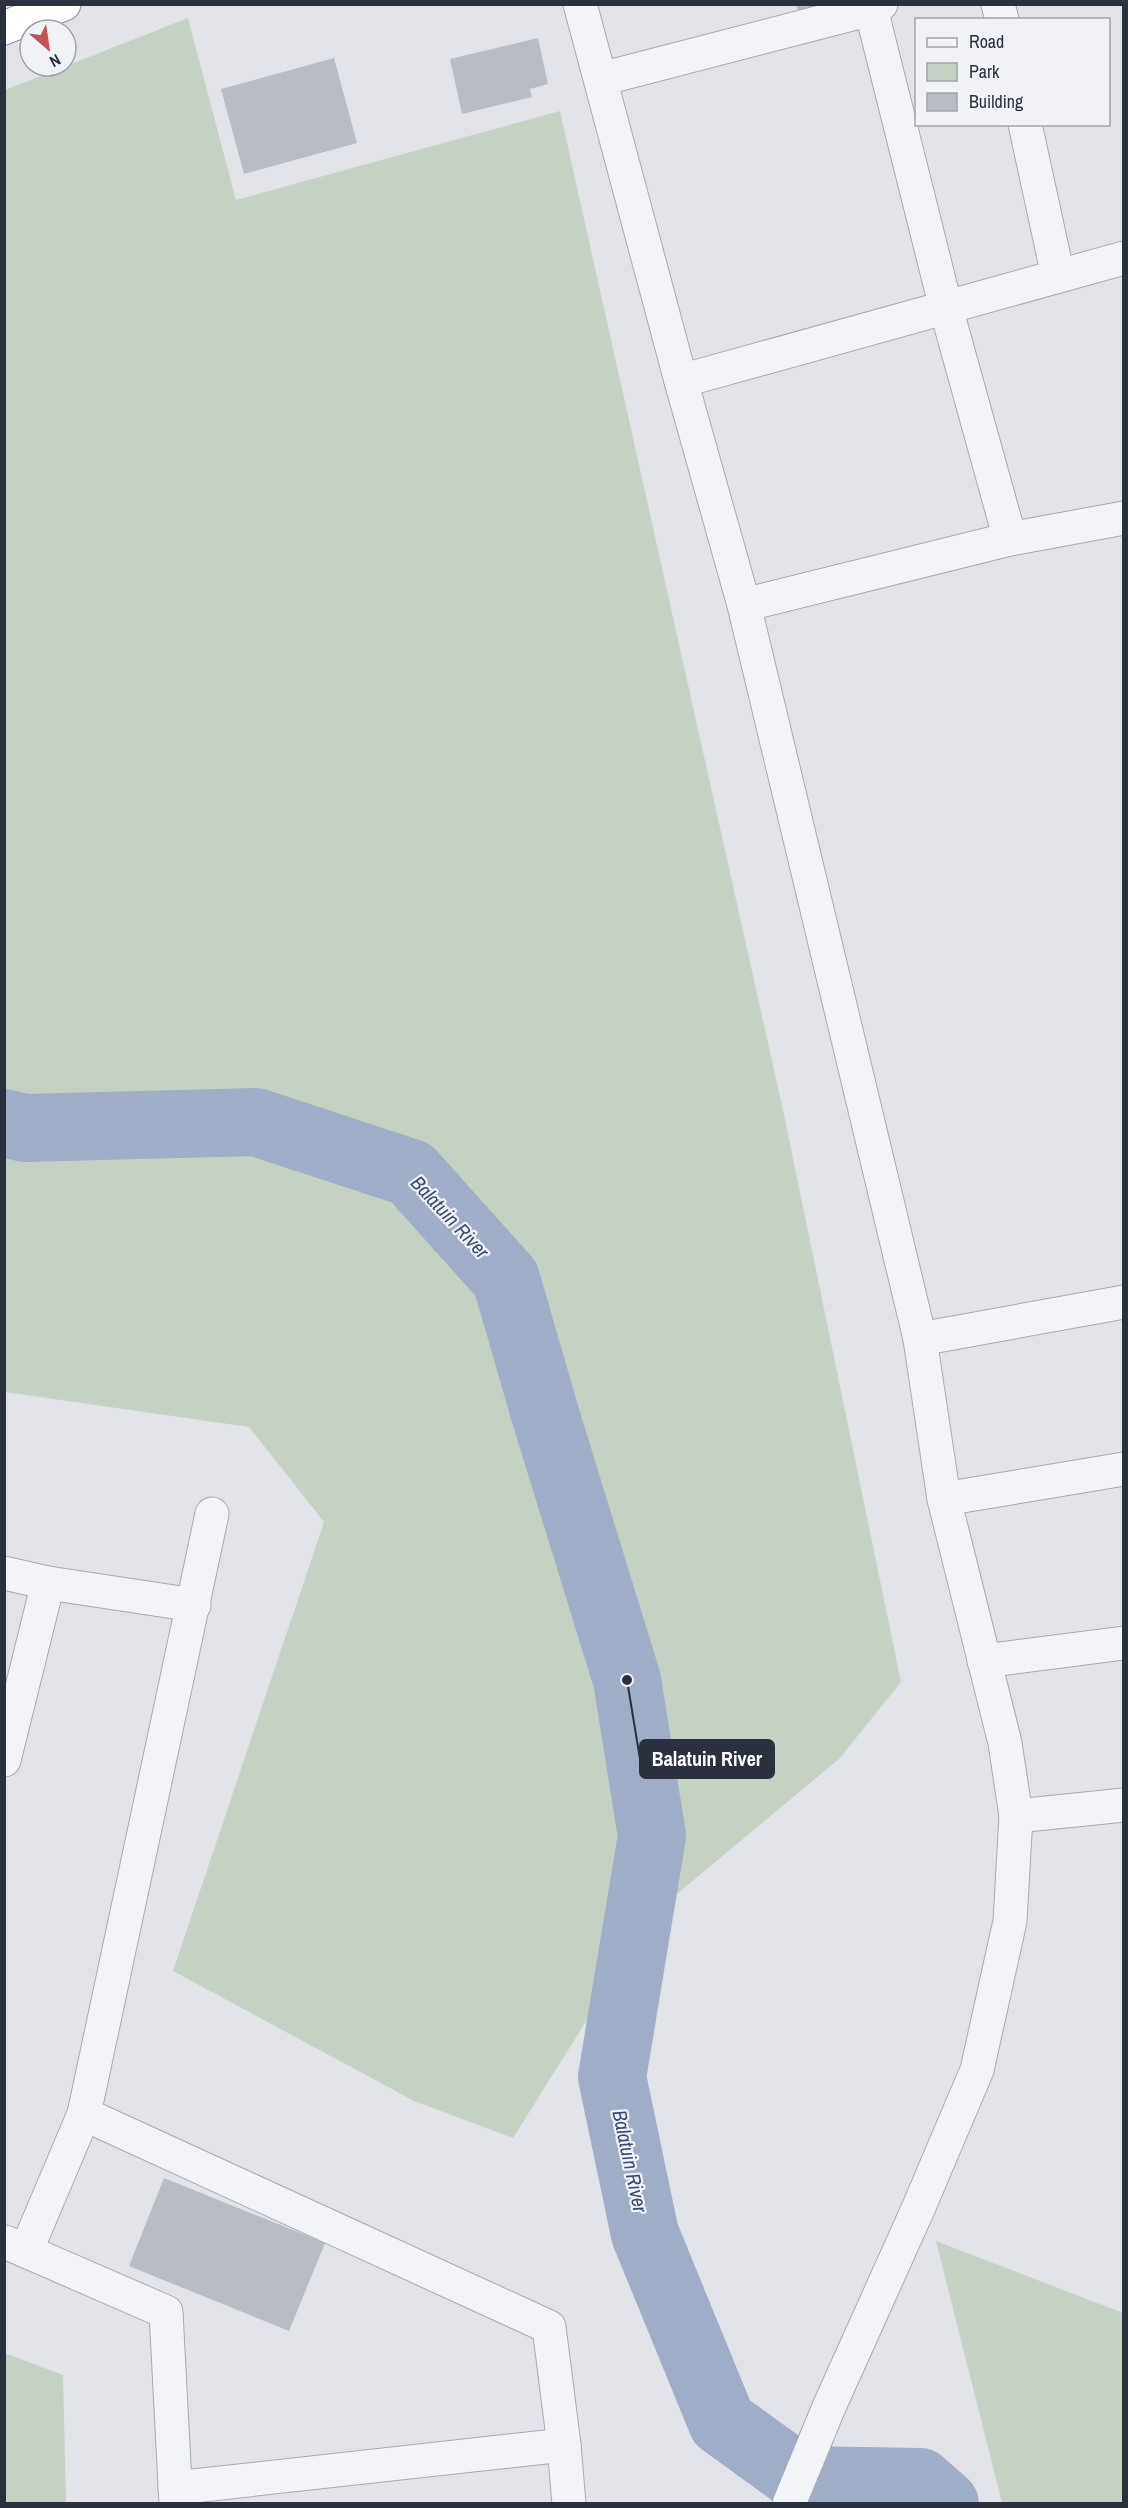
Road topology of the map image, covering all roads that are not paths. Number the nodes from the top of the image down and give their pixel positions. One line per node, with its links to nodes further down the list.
1 (64, 4): 4 (highway)
2 (580, 4): 5 (street)
3 (876, 7): 5 (street); 9 (street)
4 (4, 28)
5 (601, 79): 10 (street)
6 (1025, 126): 8 (street)
7 (1124, 258): 8 (street)
8 (1058, 276): 9 (street)
9 (946, 308): 10 (street); 12 (street)
10 (681, 381): 13 (street)
11 (1124, 518): 12 (street)
12 (1011, 539): 13 (street)
13 (744, 605): 15 (street)
14 (1124, 1302): 15 (street)
15 (920, 1339): 17 (street)
16 (1124, 1469): 17 (street)
17 (944, 1499): 23 (street)
18 (212, 1514): 21 (street)
19 (4, 1573): 20 (street)
20 (48, 1583): 21 (street); 24 (street)
21 (194, 1605): 27 (street)
22 (1124, 1642): 23 (street)
23 (984, 1661): 26 (street)
24 (4, 1760)
25 (1124, 1805): 26 (street)
26 (1016, 1816): 32 (street)
27 (84, 2114): 28 (street); 29 (street)
28 (15, 2247): 30 (street)
29 (564, 2445): 30 (street); 31 (street)
30 (176, 2496)
31 (569, 2504)
32 (789, 2504)

